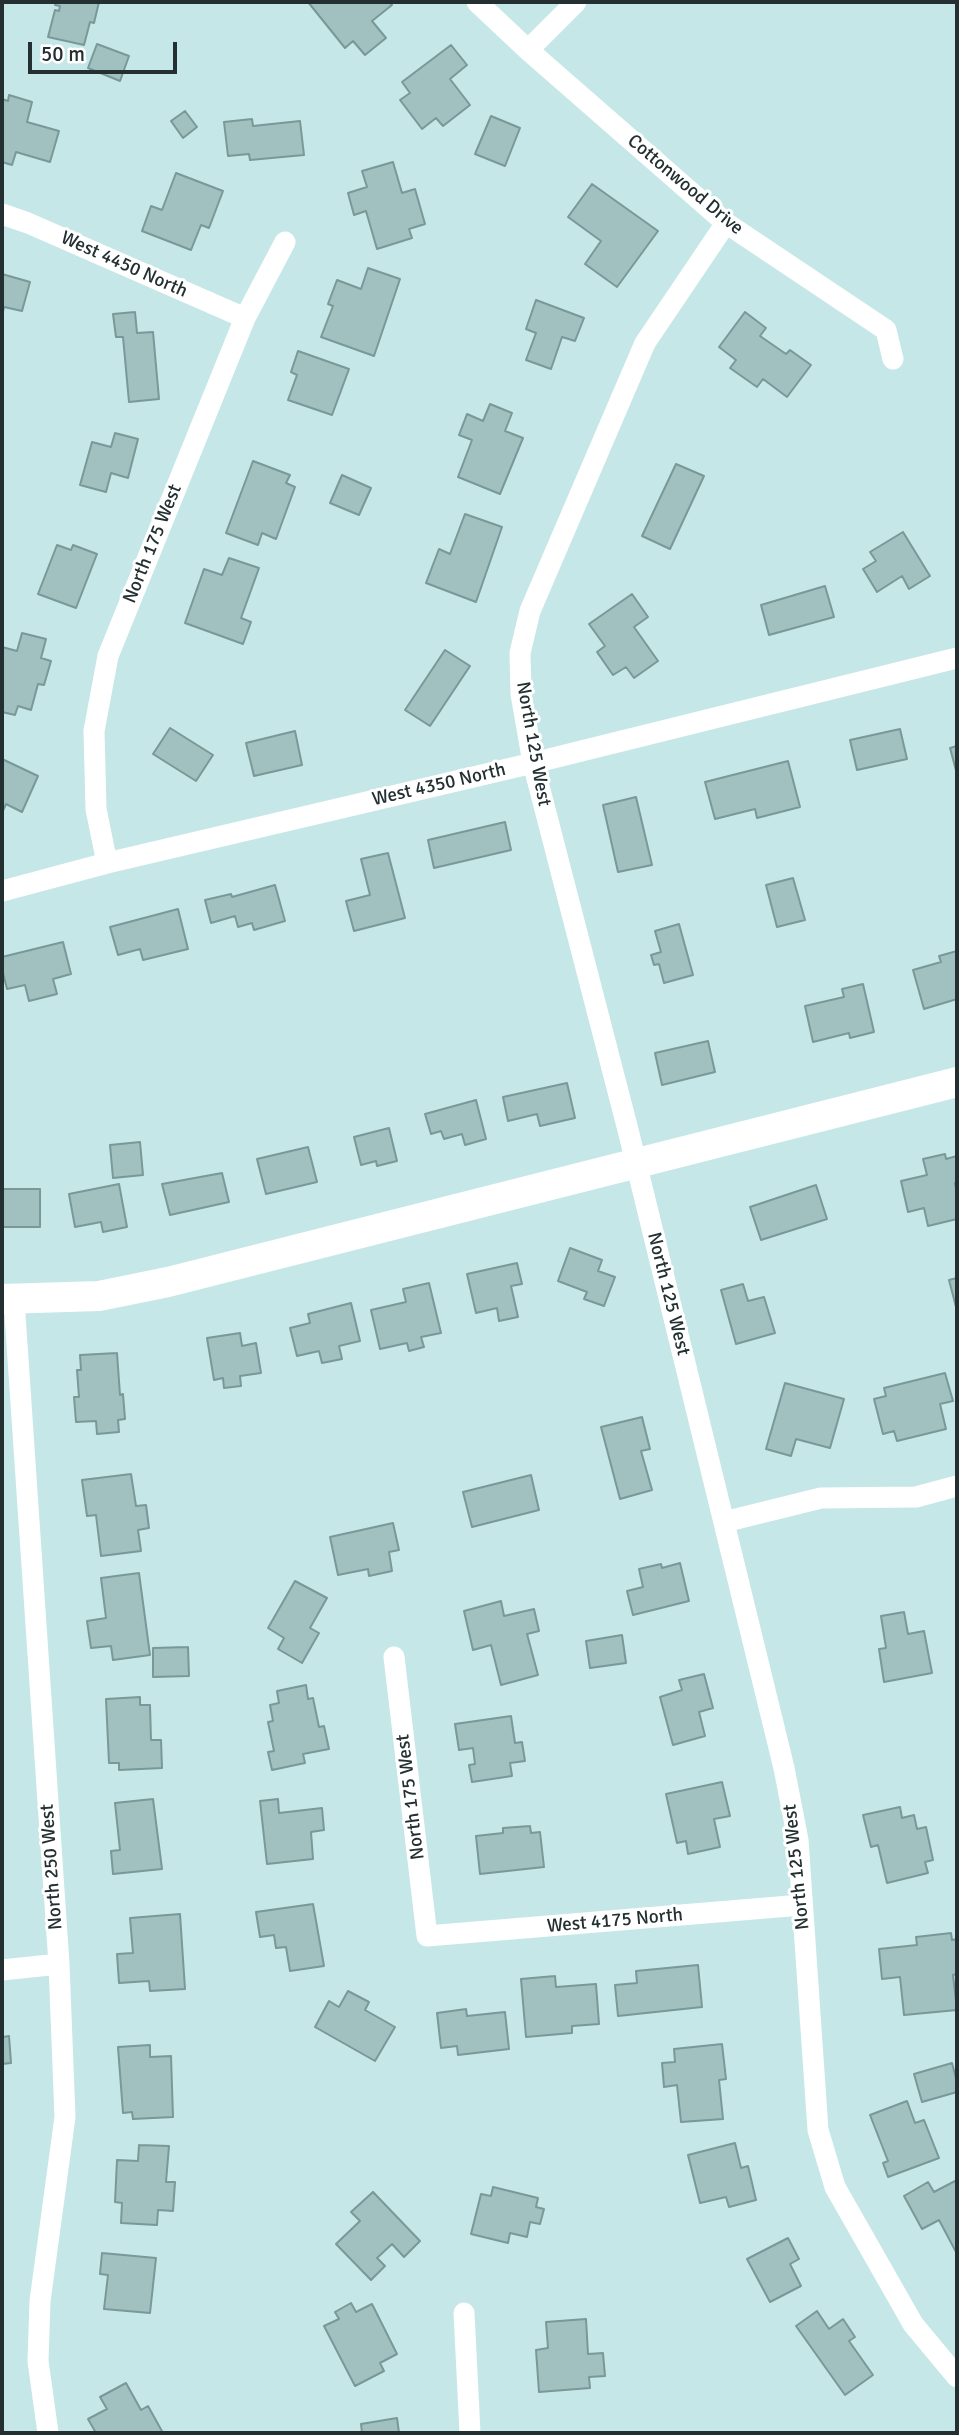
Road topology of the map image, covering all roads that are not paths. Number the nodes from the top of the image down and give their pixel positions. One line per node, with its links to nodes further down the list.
1 (477, 2): 3 (street, Cottonwood Drive)
2 (576, 2): 3 (street)
3 (528, 50): 5 (street, Cottonwood Drive)
4 (2, 214): 7 (street, West 4450 North)
5 (726, 223): 8 (street, Cottonwood Drive); 10 (street, North 125 West)
6 (285, 242): 7 (street, North 175 West)
7 (245, 318): 11 (street, North 175 West)
8 (893, 359)
9 (957, 658): 10 (street, West 4350 North)
10 (533, 763): 11 (street, West 4350 North); 14 (street, North 125 West)
11 (107, 863): 12 (street, West 4350 North)
12 (2, 891)
13 (957, 1082): 14 (street)
14 (635, 1163): 15 (street); 17 (street, North 125 West)
15 (8, 1299): 21 (street, North 250 West)
16 (957, 1486): 17 (street)
17 (724, 1522): 19 (street, North 125 West)
18 (394, 1657): 20 (street, North 175 West)
19 (802, 1905): 20 (street, West 4175 North); 24 (street, North 125 West)
20 (427, 1936)
21 (59, 1964): 22 (street); 25 (street, North 250 West)
22 (2, 1970)
23 (464, 2313): 26 (street)
24 (957, 2377)
25 (48, 2433)
26 (470, 2433)

